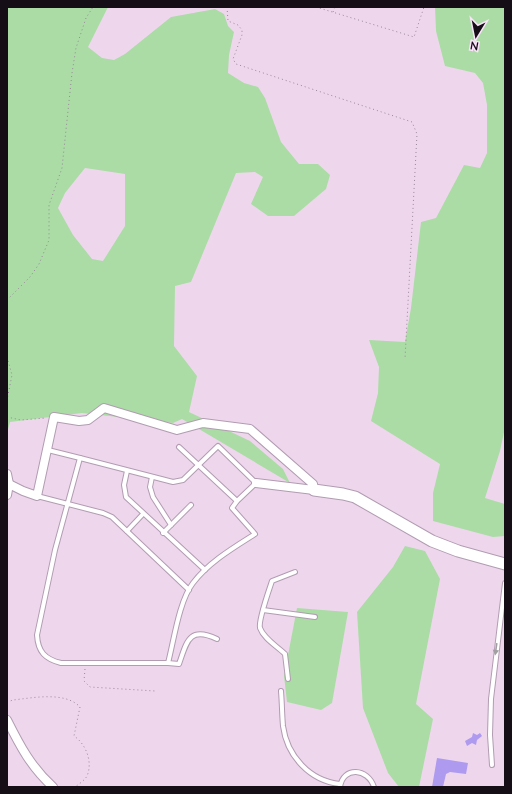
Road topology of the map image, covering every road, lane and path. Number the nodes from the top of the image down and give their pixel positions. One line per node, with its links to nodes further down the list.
1 (93, 7): 7 (path)
2 (226, 7): 9 (path)
3 (316, 7): 6 (path)
4 (335, 7): 6 (path)
5 (424, 7): 6 (path)
6 (333, 13)
7 (7, 300)
8 (7, 357): 10 (path)
9 (404, 359)
10 (7, 400)
11 (7, 417): 12 (path)
12 (54, 417): 14 (street); 22 (street)
13 (179, 447): 16 (lane)
14 (48, 450): 15 (lane); 24 (street)
15 (80, 458): 17 (lane); 26 (lane)
16 (198, 465): 19 (lane); 20 (lane); 25 (lane)
17 (127, 471): 19 (lane); 28 (lane)
18 (7, 474): 21 (street)
19 (152, 477): 29 (lane)
20 (256, 483): 22 (street); 25 (lane)
21 (9, 484): 23 (street); 24 (street)
22 (314, 490): 32 (street)
23 (7, 495)
24 (37, 496): 26 (lane)
25 (237, 501): 33 (lane)
26 (67, 504): 30 (lane); 40 (lane)
27 (191, 505): 29 (lane)
28 (143, 514): 30 (lane); 31 (lane)
29 (171, 525): 31 (lane)
30 (127, 531): 36 (lane)
31 (163, 532): 33 (lane)
32 (505, 564)
33 (205, 570): 36 (lane)
34 (295, 572): 37 (lane)
35 (505, 583): 47 (lane, one-way to 47)
36 (189, 590): 41 (lane)
37 (263, 610): 38 (lane); 42 (lane)
38 (315, 617)
39 (217, 639): 41 (lane)
40 (85, 663): 41 (lane); 43 (path)
41 (168, 663)
42 (288, 679)
43 (155, 691)
44 (281, 691): 48 (lane)
45 (7, 702): 50 (path)
46 (7, 720): 49 (street)
47 (492, 765)
48 (340, 785): 51 (lane)
49 (53, 787)
50 (75, 787)
51 (374, 787)

